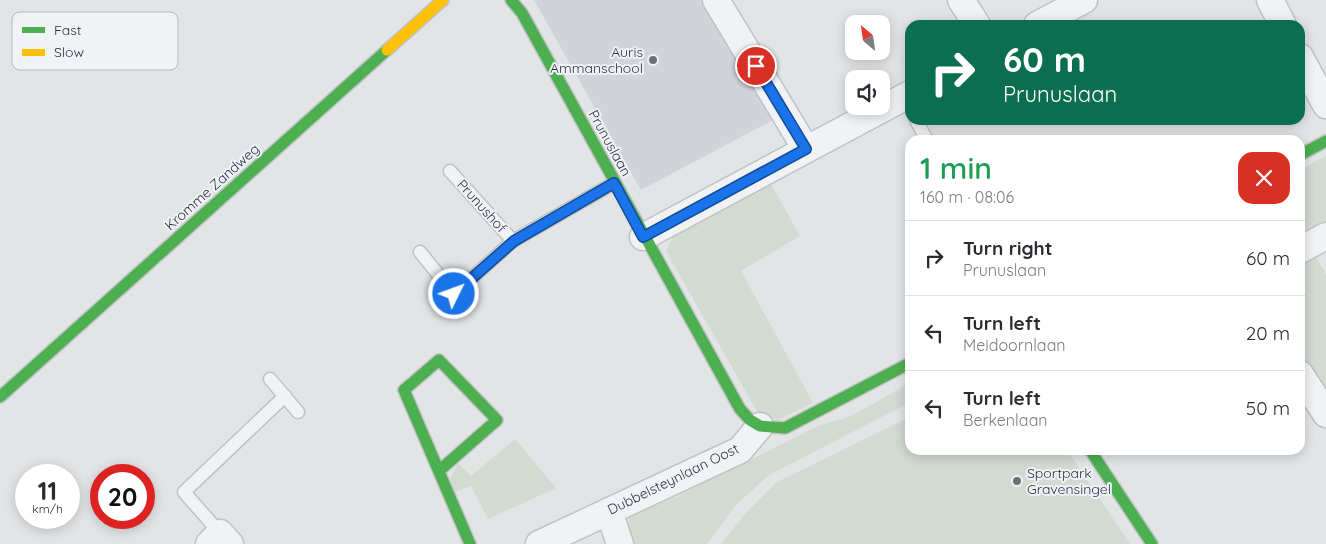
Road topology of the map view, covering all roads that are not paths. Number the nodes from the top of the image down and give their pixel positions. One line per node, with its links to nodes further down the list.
1 (443, 0): 25 (street, Kromme Zandweg)
2 (511, 0): 17 (street, Prunuslaan)
3 (716, 0): 14 (street)
4 (961, 0): 7 (street)
5 (1084, 0): 8 (street)
6 (1270, 0): 9 (street)
7 (974, 20)
8 (1046, 20)
9 (1280, 20)
10 (1305, 66): 11 (street)
11 (1326, 105)
12 (905, 107): 14 (street)
13 (1326, 141): 15 (street)
14 (806, 149): 18 (street)
15 (1305, 152)
16 (450, 171): 19 (lane, Prunushof)
17 (614, 183): 18 (street, Prunuslaan); 19 (lane, Prunushof)
18 (643, 237): 28 (street, Prunuslaan)
19 (514, 241): 20 (lane, Prunushof)
20 (420, 252)
21 (905, 366): 28 (street)
22 (270, 378): 24 (lane)
23 (1305, 382): 27 (street)
24 (285, 396): 26 (lane); 32 (lane)
25 (0, 397)
26 (298, 412)
27 (1326, 414)
28 (760, 426): 31 (street, Dubbelsteynlaan Oost)
29 (1093, 455): 36 (street)
30 (440, 470): 30 (street); 33 (street)
31 (609, 511): 34 (street, Dubbelsteynlaan Oost); 35 (street)
32 (219, 540)
33 (470, 544)
34 (539, 544)
35 (620, 544)
36 (1152, 544)

